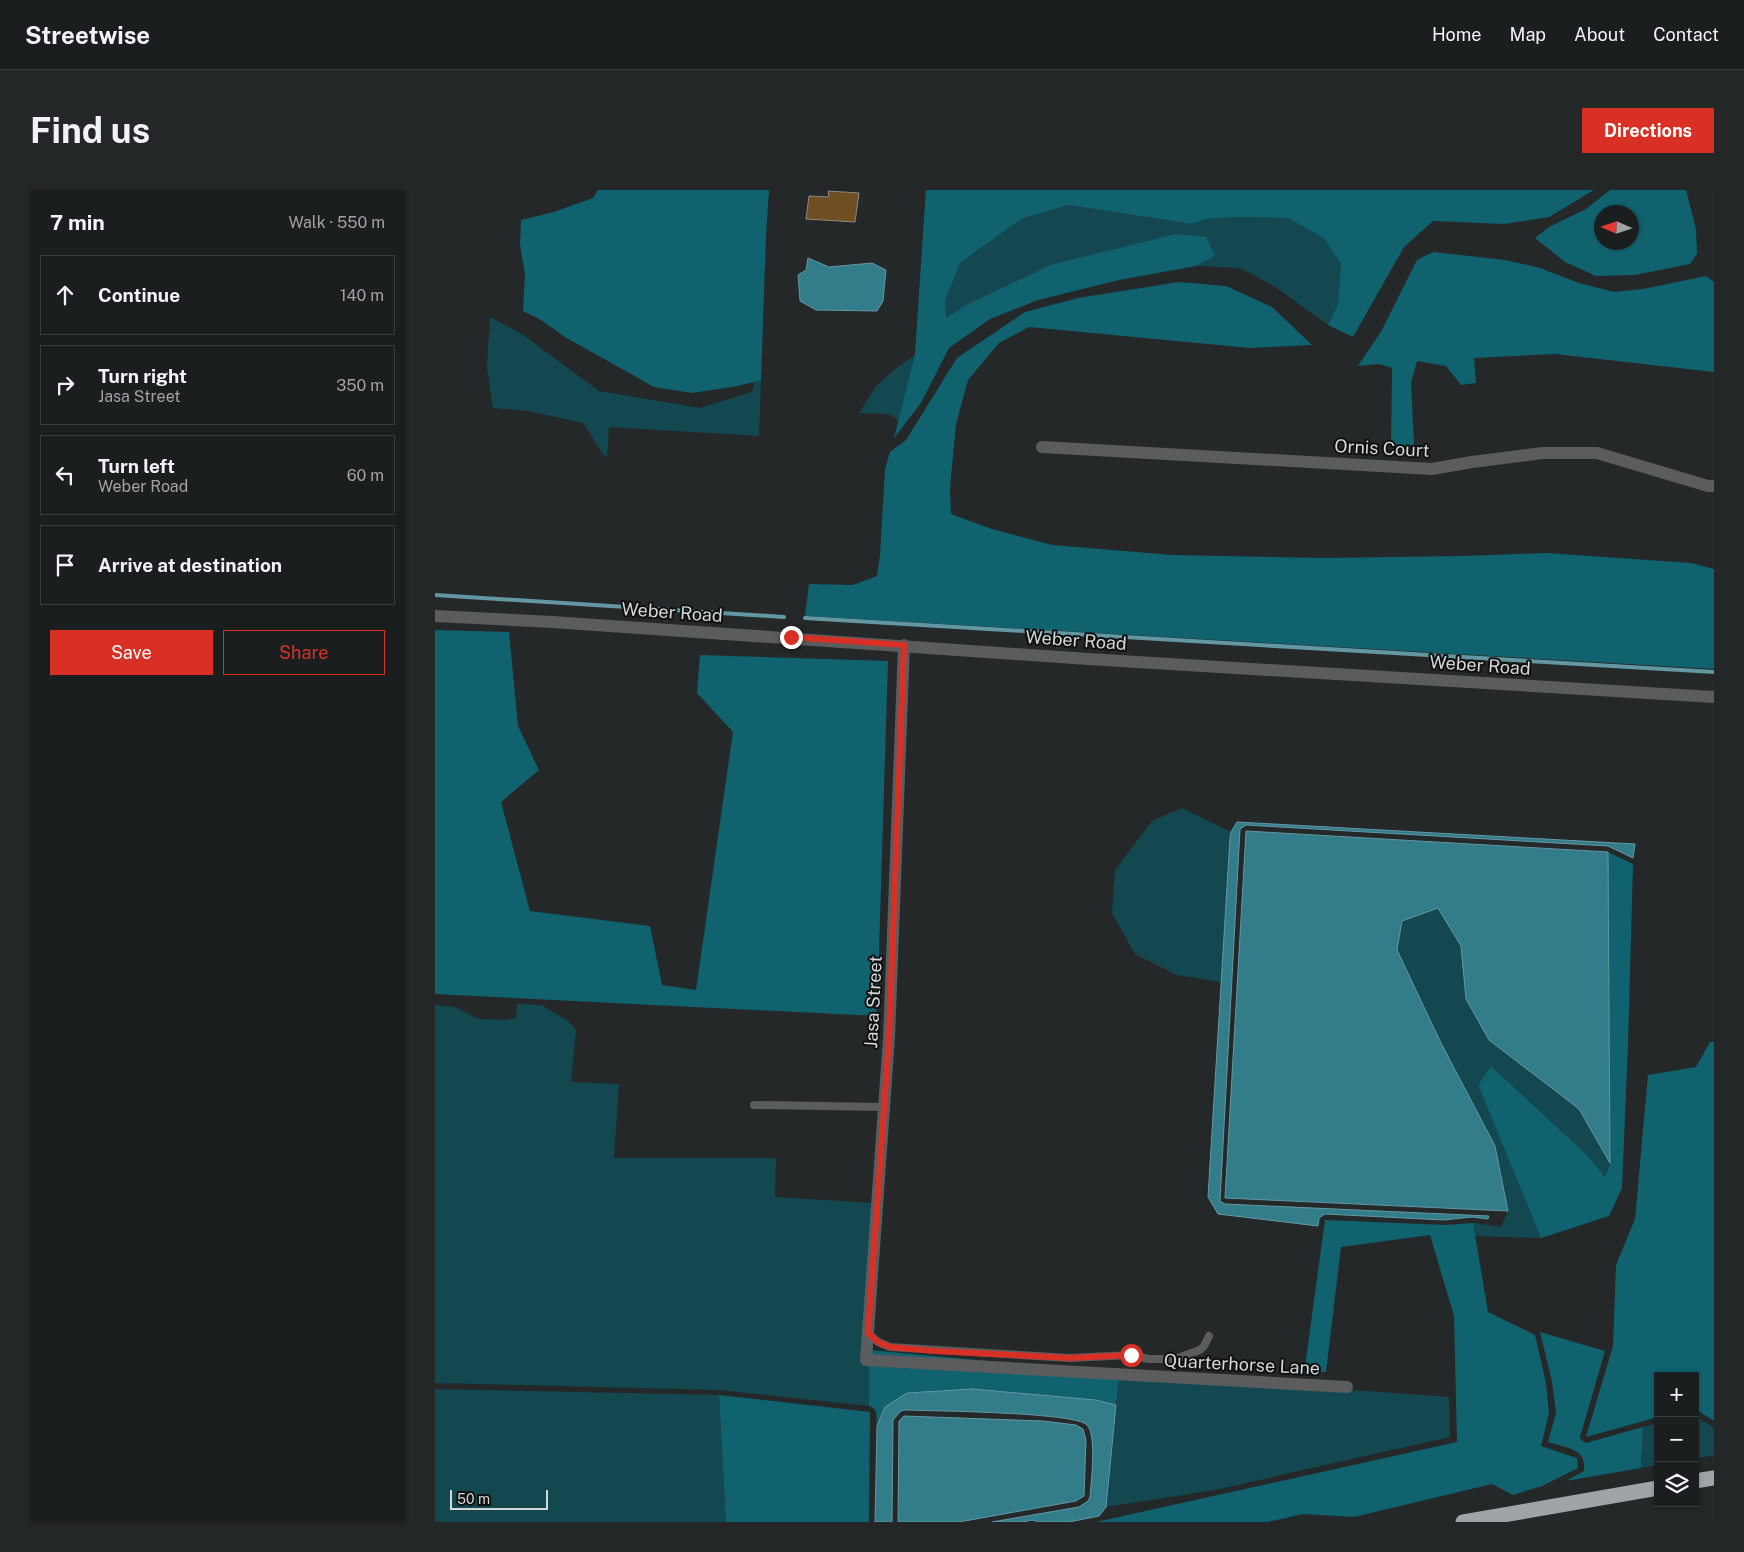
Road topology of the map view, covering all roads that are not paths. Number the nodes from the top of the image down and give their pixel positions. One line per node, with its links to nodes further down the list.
1 (1042, 446): 2 (street, Ornis Court)
2 (1714, 486)
3 (435, 616): 4 (street, Weber Road)
4 (904, 645): 5 (street, Weber Road); 7 (street, Jasa Street)
5 (1714, 697)
6 (754, 1105): 7 (lane)
7 (884, 1106): 8 (street, Jasa Street)
8 (868, 1333): 9 (lane); 10 (street, Jasa Street)
9 (1209, 1336)
10 (866, 1360): 11 (street, Quarterhorse Lane)
11 (1347, 1387)
12 (1714, 1478): 13 (highway)
13 (1699, 1480)
14 (1654, 1489): 15 (highway)
15 (1463, 1522)

